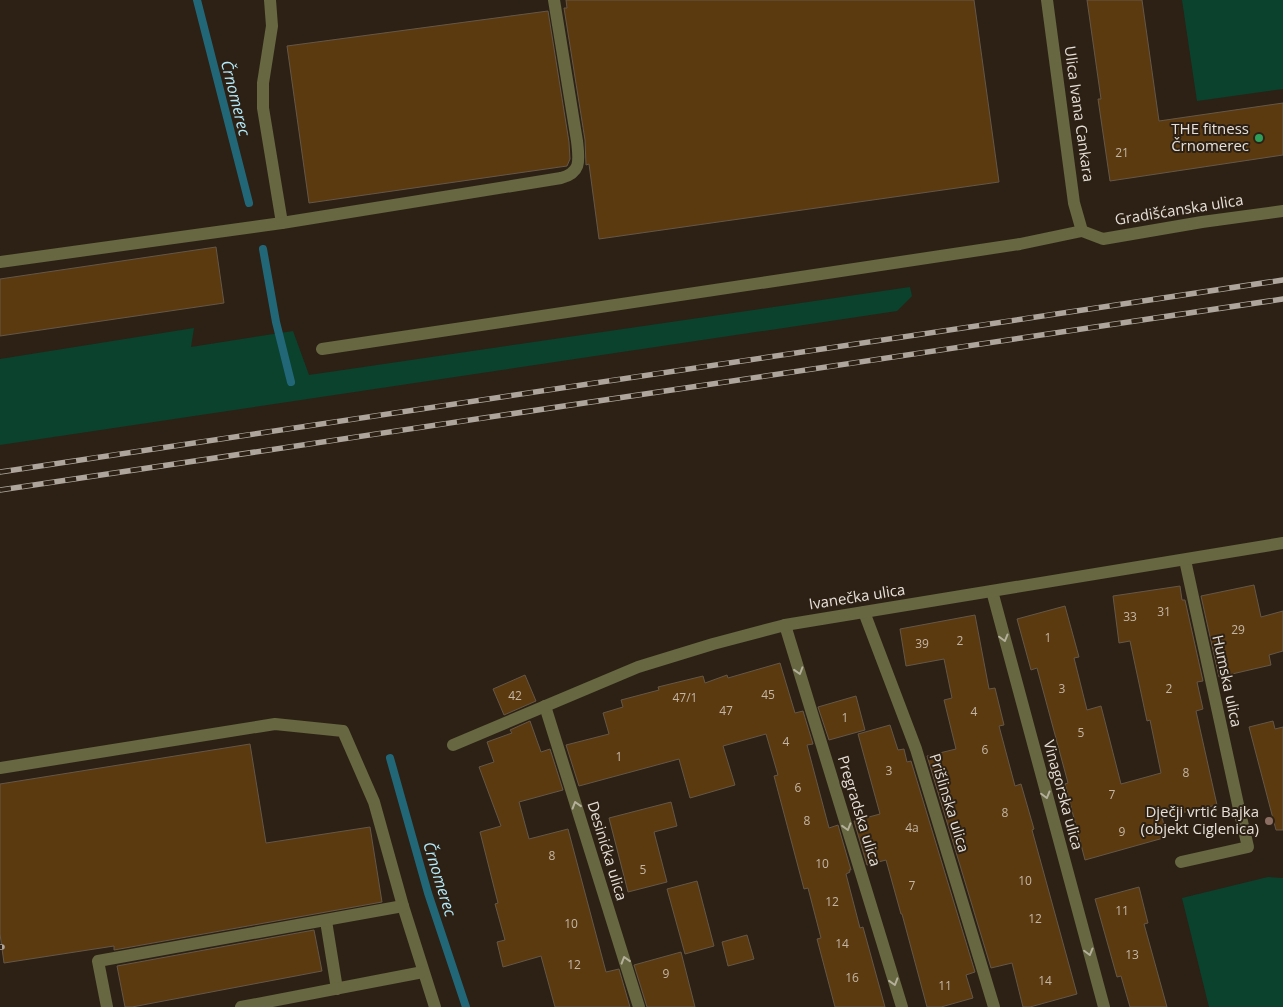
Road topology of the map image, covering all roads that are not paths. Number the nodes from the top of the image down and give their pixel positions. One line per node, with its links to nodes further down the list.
1 (270, 0): 5 (street)
2 (554, 0): 5 (street)
3 (1047, 0): 6 (street, Ulica Ivana Cankara)
4 (1283, 211): 6 (street, Gradišćanska ulica)
5 (282, 223): 7 (street)
6 (1082, 231): 8 (street)
7 (0, 262)
8 (322, 349)
9 (1283, 543): 10 (street, Ivanečka ulica)
10 (1185, 560): 11 (street, Ivanečka ulica); 17 (street, Humska ulica)
11 (992, 591): 12 (street, Ivanečka ulica); 28 (street, Vinagorska ulica, one-way to 28)
12 (864, 612): 13 (street, Ivanečka ulica); 27 (street, Prišlinska ulica)
13 (785, 625): 14 (street, Ivanečka ulica); 26 (street, Pregradska ulica, one-way to 26)
14 (545, 706): 15 (street, Ivanečka ulica); 25 (street, Desinićka ulica, one-way to 14)
15 (453, 745)
16 (0, 768): 18 (street)
17 (1181, 862)
18 (403, 906): 19 (street); 20 (street)
19 (326, 920): 21 (street); 22 (street)
20 (423, 972): 21 (street); 24 (street)
21 (337, 989): 23 (street)
22 (107, 1007)
23 (241, 1007)
24 (434, 1007)
25 (639, 1007)
26 (902, 1007)
27 (994, 1007)
28 (1104, 1007)

